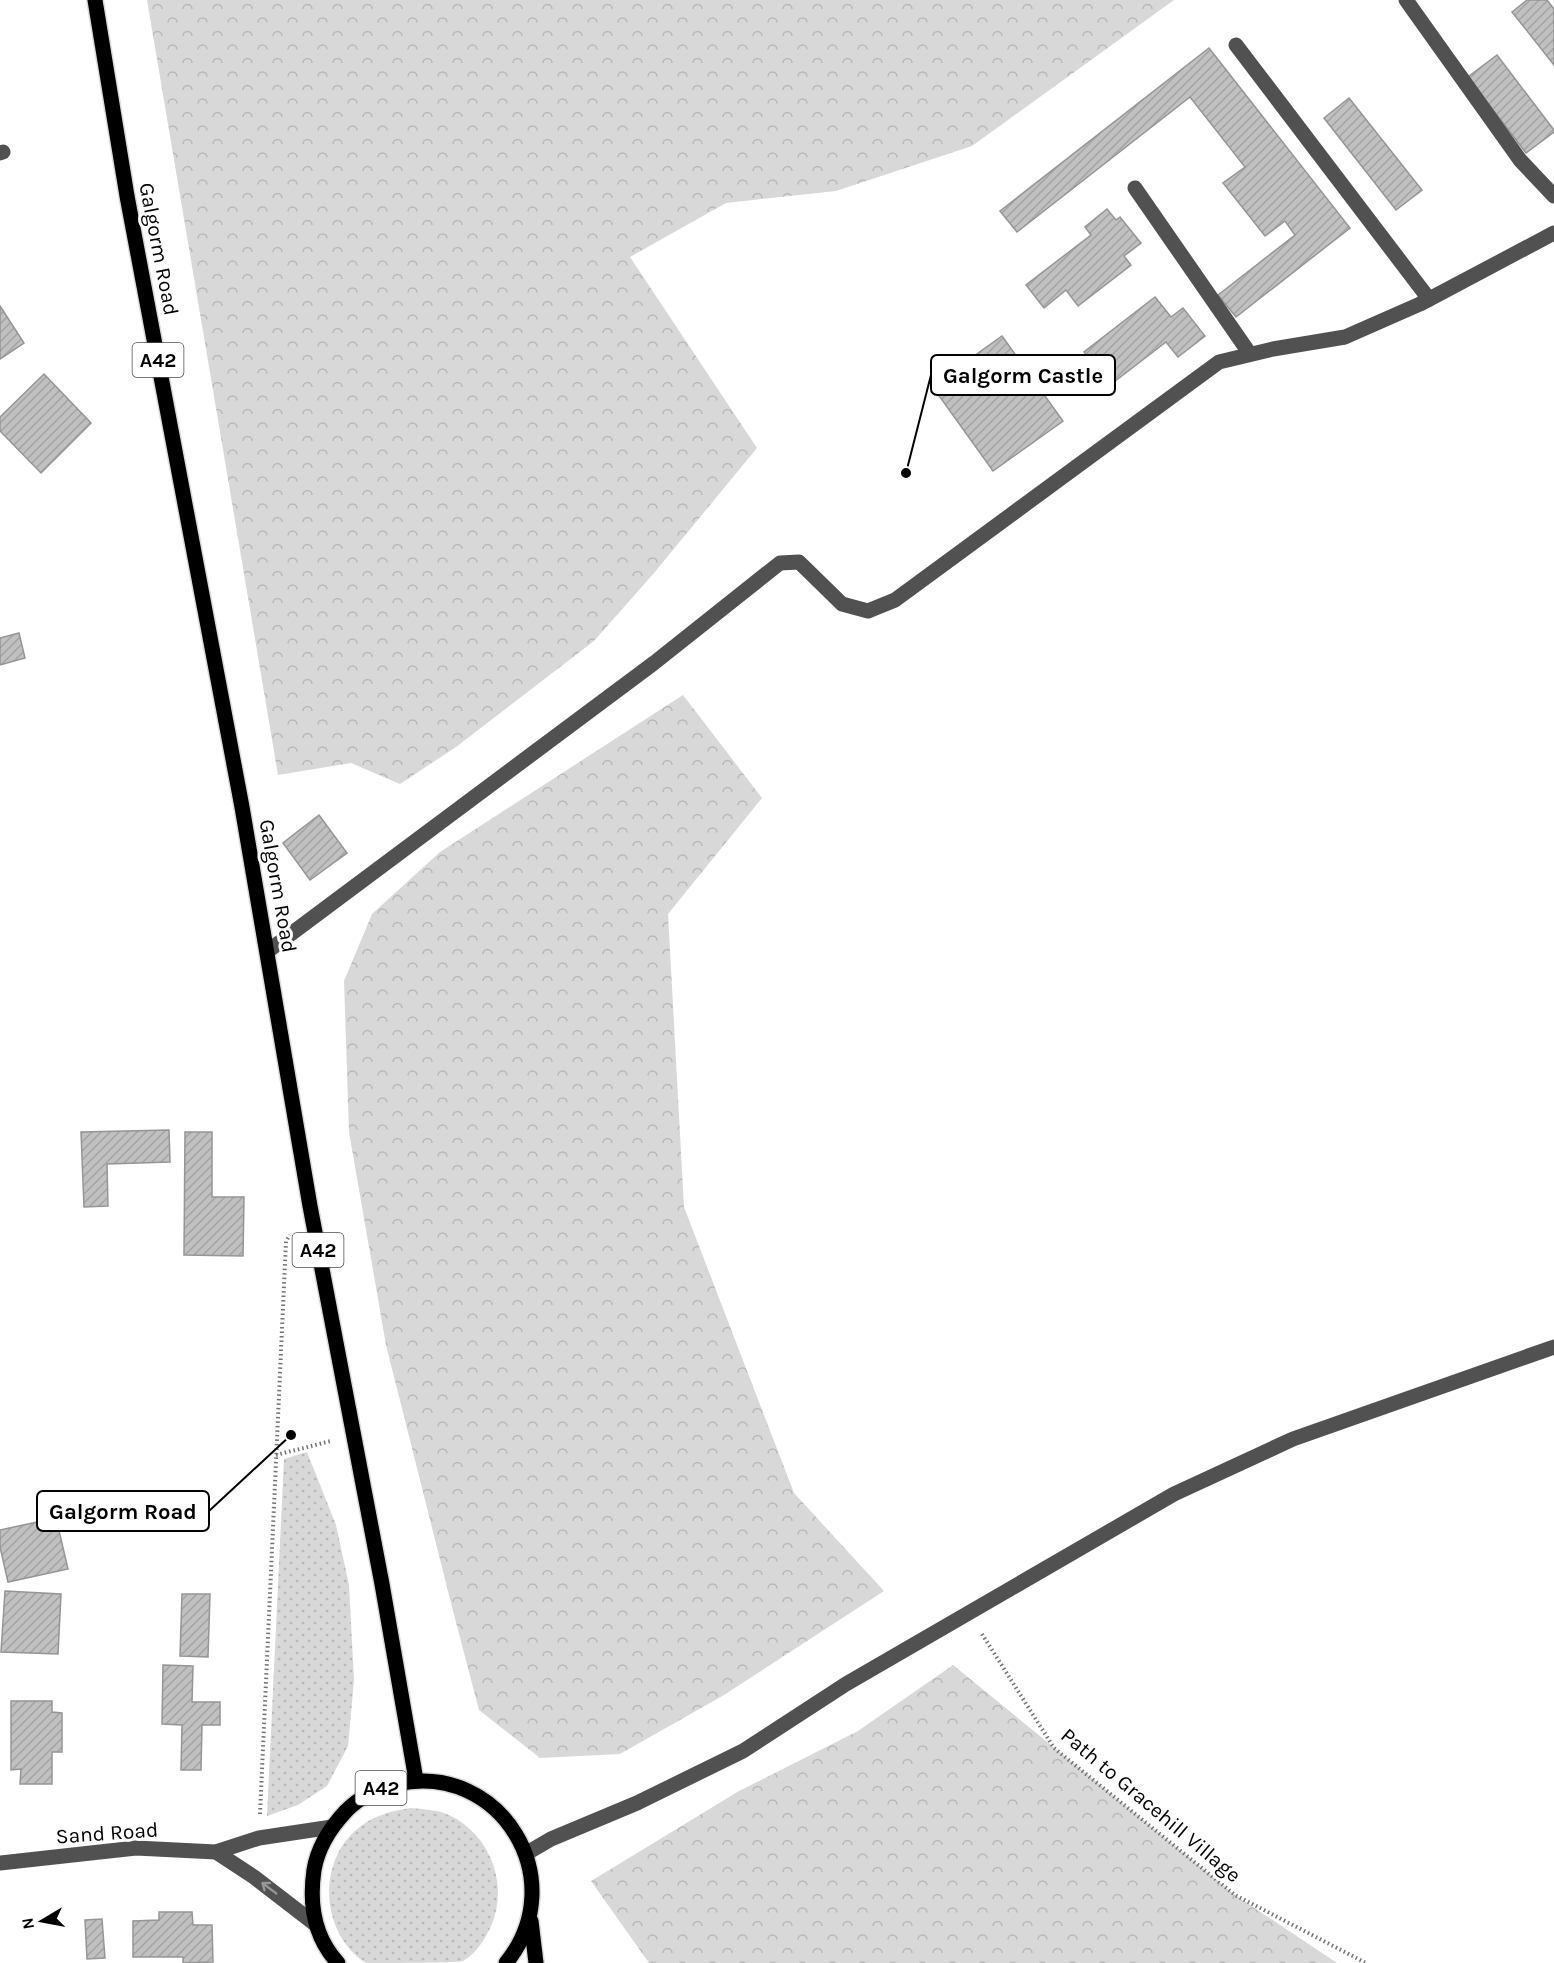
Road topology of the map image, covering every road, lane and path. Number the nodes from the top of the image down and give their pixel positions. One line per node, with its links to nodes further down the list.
1 (95, 0): 9 (main road, Galgorm Road / A42)
2 (1406, 0): 5 (street)
3 (1236, 45): 7 (street)
4 (1135, 188): 8 (street)
5 (1554, 196)
6 (1554, 233): 7 (street)
7 (1429, 299): 8 (street)
8 (1250, 354): 9 (street)
9 (268, 951): 10 (main road, Galgorm Road / A42)
10 (310, 1206): 12 (main road, Galgorm Road / A42); 13 (path)
11 (1554, 1347): 14 (street)
12 (354, 1435): 13 (path); 15 (main road, Galgorm Road / A42)
13 (276, 1455): 17 (path)
14 (969, 1613): 19 (street); 26 (path, Path to Gracehill Village)
15 (416, 1780): 16 (main road, A42); 19 (main road, A42)
16 (332, 1827): 17 (street, Sand Road); 22 (main road, A42)
17 (259, 1838): 18 (street, Sand Road)
18 (216, 1852): 20 (street, Sand Road); 22 (street, one-way to 18)
19 (527, 1853): 21 (main road, A42)
20 (0, 1863)
21 (530, 1918): 24 (main road, A42); 25 (main road, A42)
22 (315, 1924): 23 (main road, A42)
23 (338, 1963)
24 (506, 1963)
25 (536, 1963)
26 (1366, 1963)

